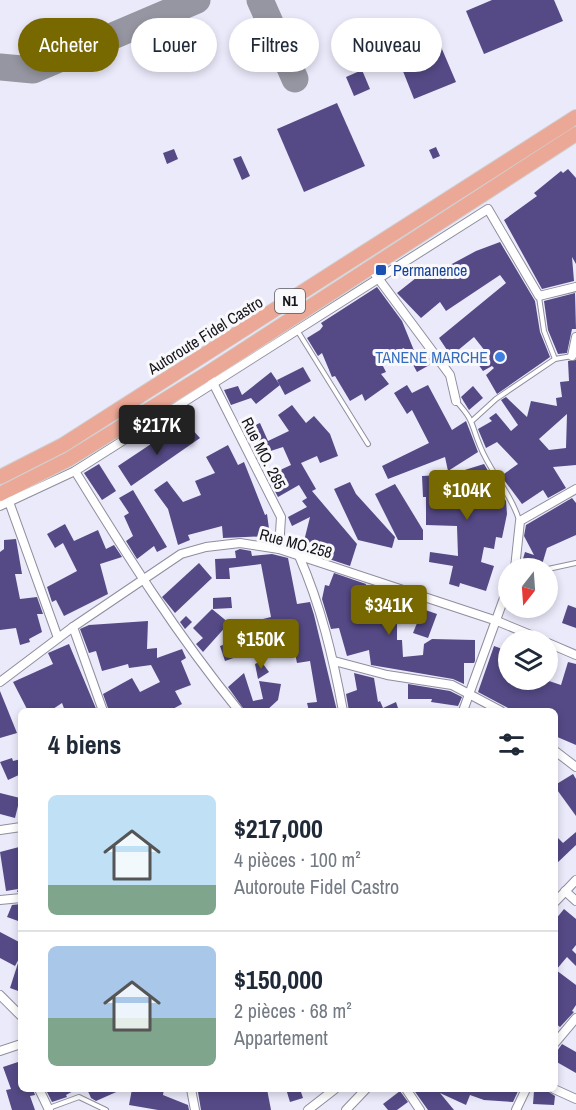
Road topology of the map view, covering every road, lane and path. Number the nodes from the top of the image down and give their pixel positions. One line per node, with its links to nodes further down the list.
1 (576, 117): 16 (highway, Autoroute Fidel Castro / N1)
2 (576, 134): 3 (highway, Autoroute Fidel Castro / N1)
3 (374, 273): 6 (street); 7 (street); 11 (highway, Autoroute Fidel Castro / N1); 12 (street)
4 (576, 287): 5 (street); 6 (street)
5 (576, 292)
6 (539, 296): 10 (lane)
7 (296, 329): 11 (street); 14 (lane)
8 (576, 337): 9 (street)
9 (574, 355): 10 (lane)
10 (555, 359): 13 (lane)
11 (210, 378): 15 (street); 18 (highway, Autoroute Fidel Castro / N1); 20 (street, Rue MO. 285)
12 (456, 401): 13 (lane)
13 (473, 420): 19 (lane)
14 (368, 444)
15 (75, 471): 18 (street); 25 (street)
16 (0, 477)
17 (576, 489): 19 (street)
18 (3, 499): 30 (street)
19 (520, 521): 22 (street)
20 (279, 549): 21 (street, Rue MO.258); 25 (street, Rue MO.258)
21 (299, 556): 27 (street, Rue MO.258); 33 (street)
22 (516, 558)
23 (576, 563): 24 (lane)
24 (558, 567)
25 (141, 580): 28 (street, Rue MO.258); 37 (street)
26 (498, 615): 27 (street)
27 (496, 621): 29 (street, Rue MO.258); 35 (street)
28 (73, 627): 30 (street, Rue MO.258); 36 (street)
29 (518, 630)
30 (58, 638): 34 (street, Rue MO.258)
31 (558, 647): 32 (street)
32 (576, 655)
33 (334, 661): 35 (street); 38 (street)
34 (0, 682)
35 (470, 693): 39 (street); 40 (street)
36 (101, 708)
37 (237, 708)
38 (342, 708)
39 (464, 708)
40 (496, 708)
41 (558, 753): 42 (street)
42 (576, 767)
43 (18, 827): 44 (street)
44 (0, 830)
45 (576, 880): 46 (street)
46 (565, 891): 47 (street); 50 (street)
47 (558, 897)
48 (18, 898): 49 (street)
49 (0, 900)
50 (576, 901)
51 (0, 995): 52 (street)
52 (18, 1013)
53 (576, 1018): 54 (street)
54 (558, 1039)
55 (18, 1044): 56 (street)
56 (0, 1052)
57 (558, 1091): 64 (street)
58 (40, 1092): 65 (street)
59 (192, 1092): 67 (street)
60 (330, 1092): 68 (street)
61 (363, 1092): 69 (street)
62 (408, 1092): 70 (street)
63 (525, 1092): 71 (street)
64 (576, 1099)
65 (49, 1109): 66 (lane)
66 (106, 1110)
67 (195, 1110)
68 (308, 1110)
69 (346, 1110)
70 (420, 1110)
71 (516, 1110)

